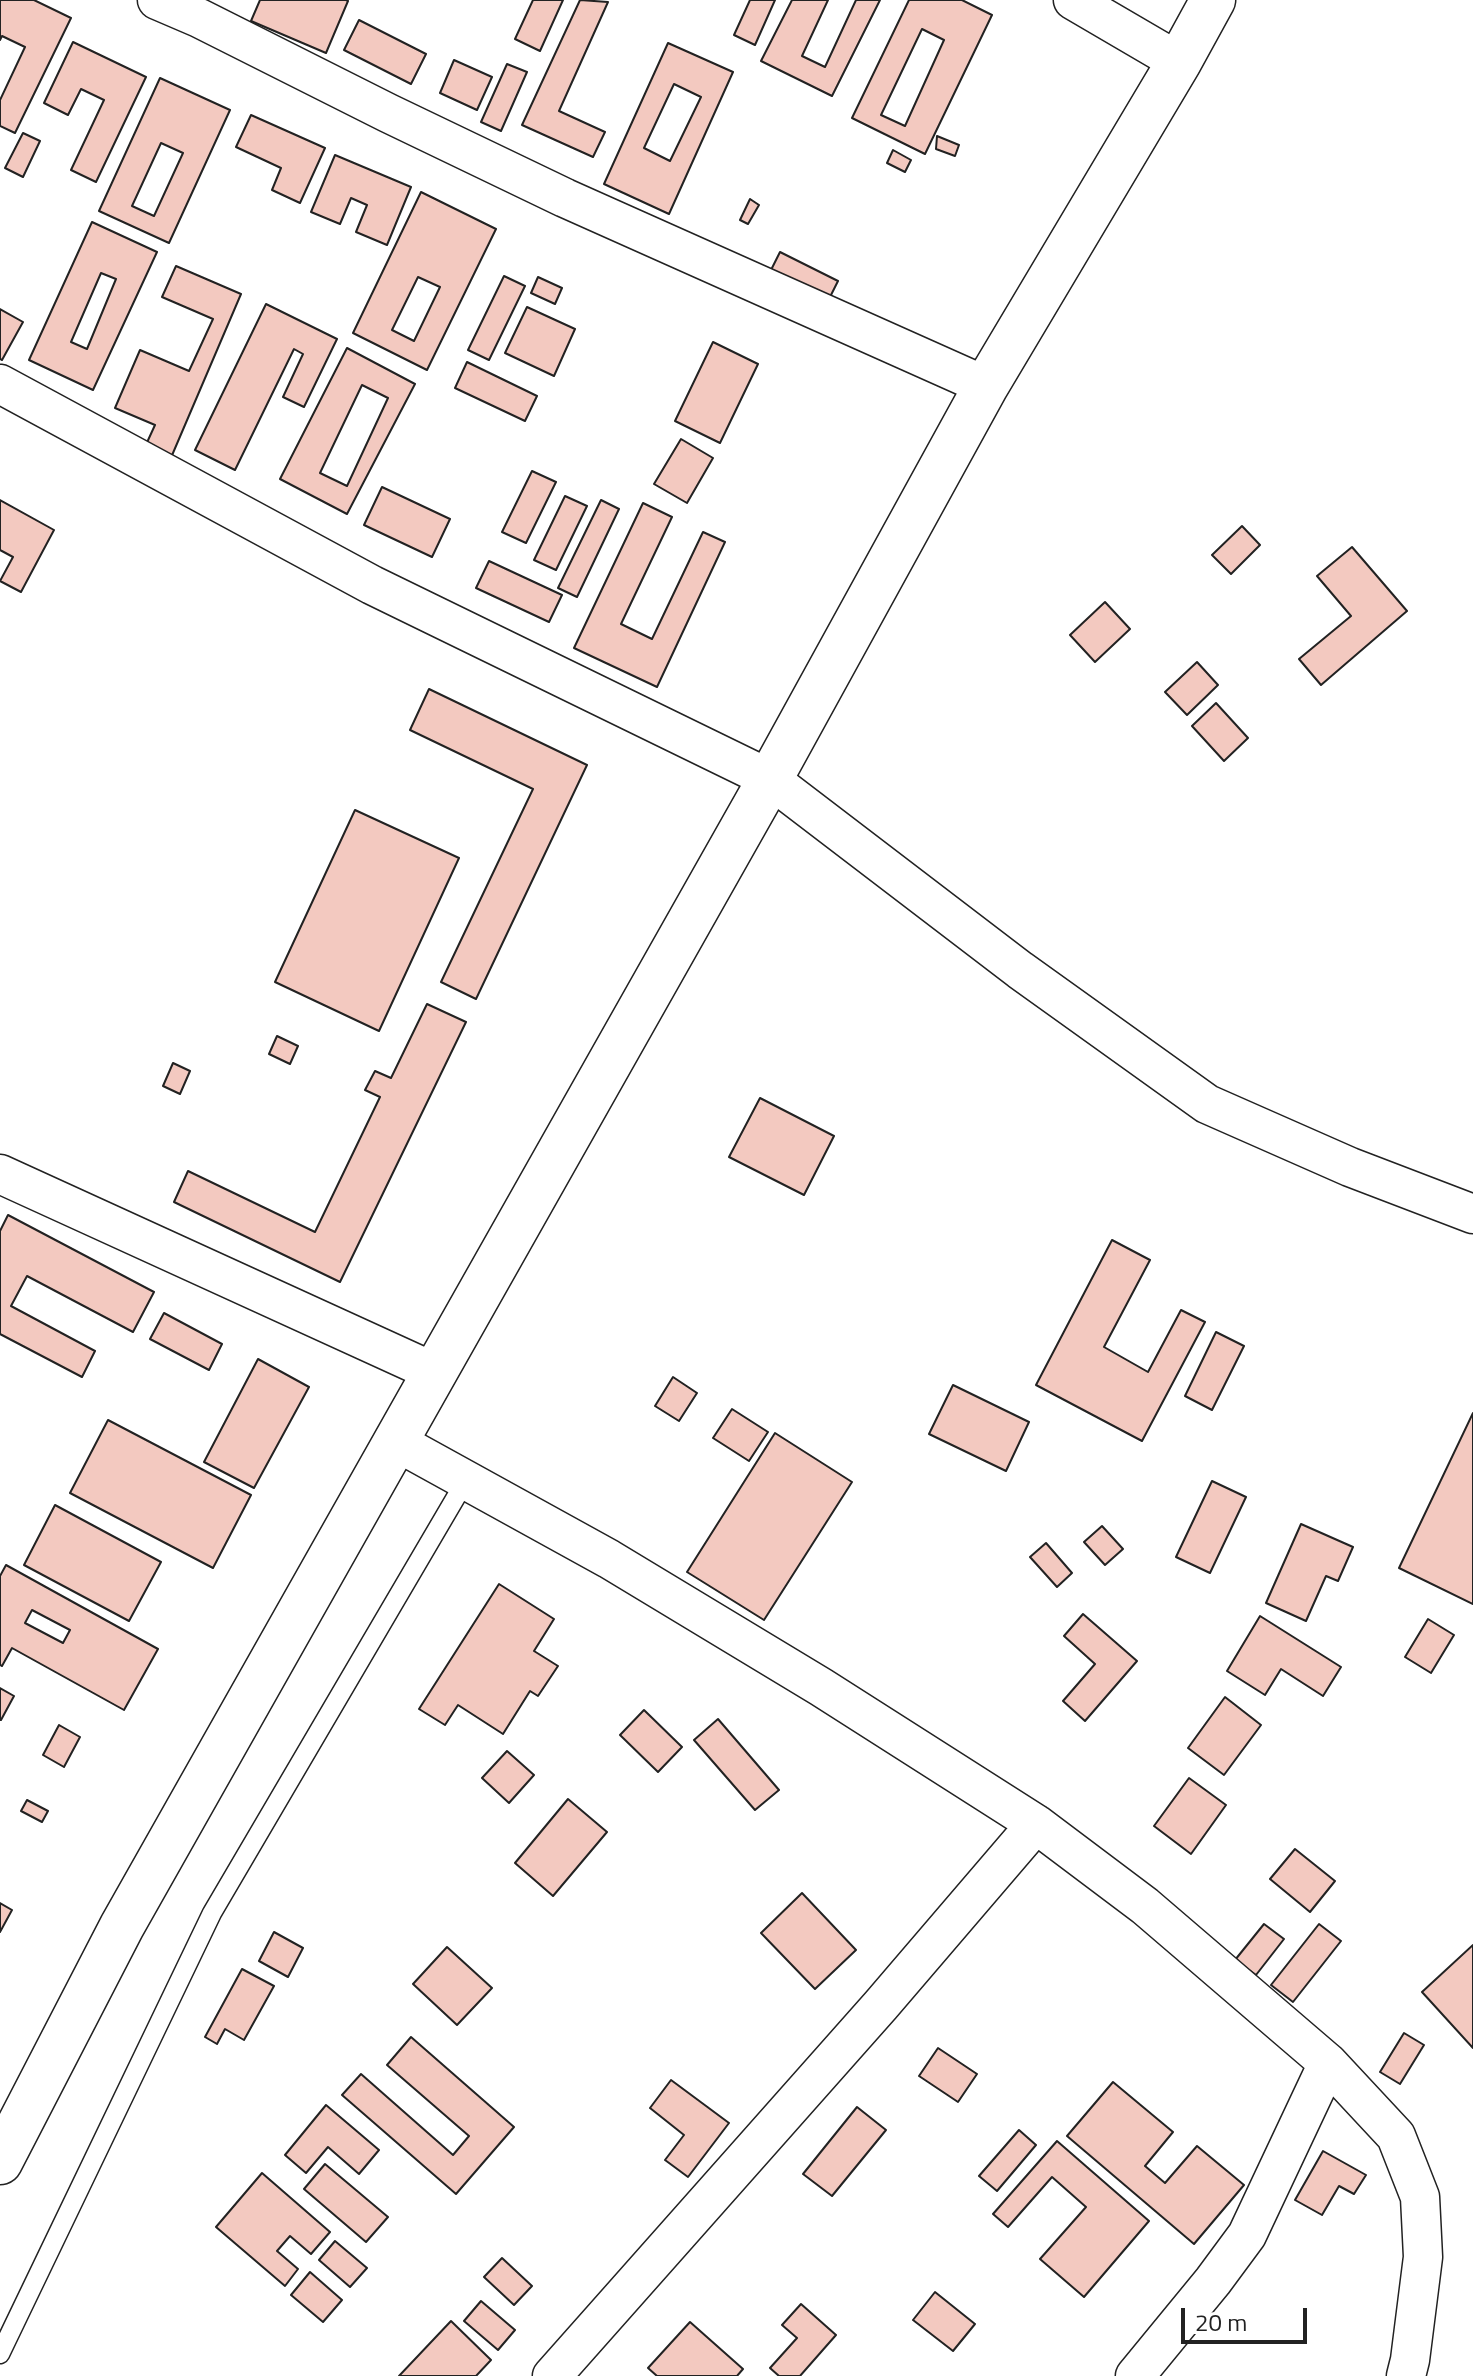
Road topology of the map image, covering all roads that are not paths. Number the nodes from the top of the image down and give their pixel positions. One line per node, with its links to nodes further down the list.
1 (157, 0): 4 (street)
2 (1073, 0): 5 (street)
3 (1213, 0): 5 (highway)
4 (204, 9): 7 (street)
5 (1179, 62): 7 (highway)
6 (0, 384): 8 (street)
7 (986, 386): 8 (highway)
8 (770, 779): 10 (street); 11 (highway)
9 (0, 1174): 11 (street)
10 (1473, 1214)
11 (436, 1373): 12 (highway)
12 (395, 1441): 13 (street); 16 (highway)
13 (466, 1480): 14 (street); 17 (lane)
14 (1036, 1824): 15 (street); 18 (street)
15 (1328, 2063): 19 (street); 20 (street)
16 (0, 2162)
17 (0, 2354)
18 (552, 2376)
19 (1135, 2376)
20 (1406, 2376)

